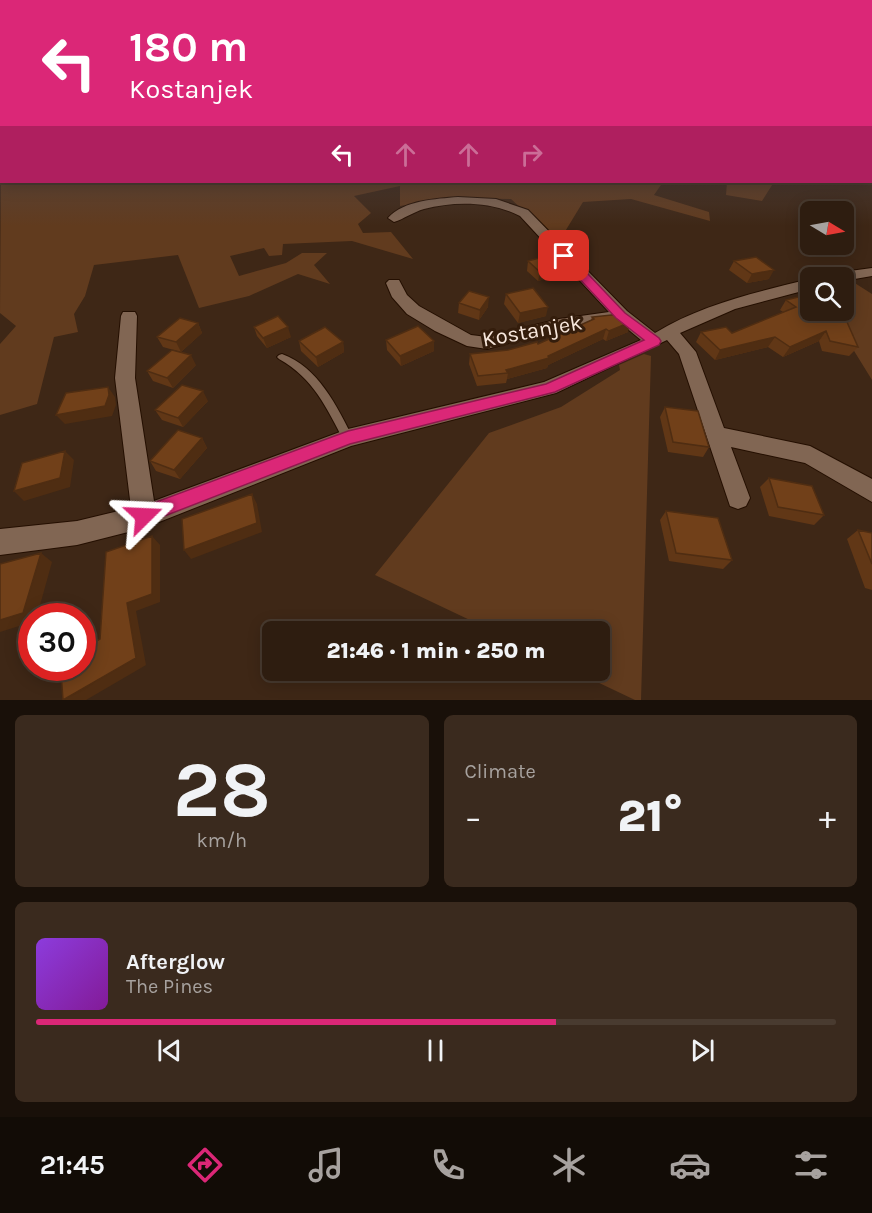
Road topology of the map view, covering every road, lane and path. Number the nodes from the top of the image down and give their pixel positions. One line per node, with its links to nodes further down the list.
1 (394, 218): 6 (street, Kostanjek)
2 (872, 272): 3 (street)
3 (854, 275)
4 (394, 283): 6 (street, Kostanjek)
5 (800, 286): 8 (street)
6 (621, 315): 8 (street, Kostanjek)
7 (129, 316): 14 (street)
8 (661, 336): 10 (street, Kostanjek); 11 (street)
9 (282, 357): 11 (lane)
10 (716, 435): 12 (street); 13 (street, Kostanjek)
11 (348, 438): 14 (street)
12 (872, 491)
13 (738, 498)
14 (144, 516): 15 (street)
15 (0, 542)

